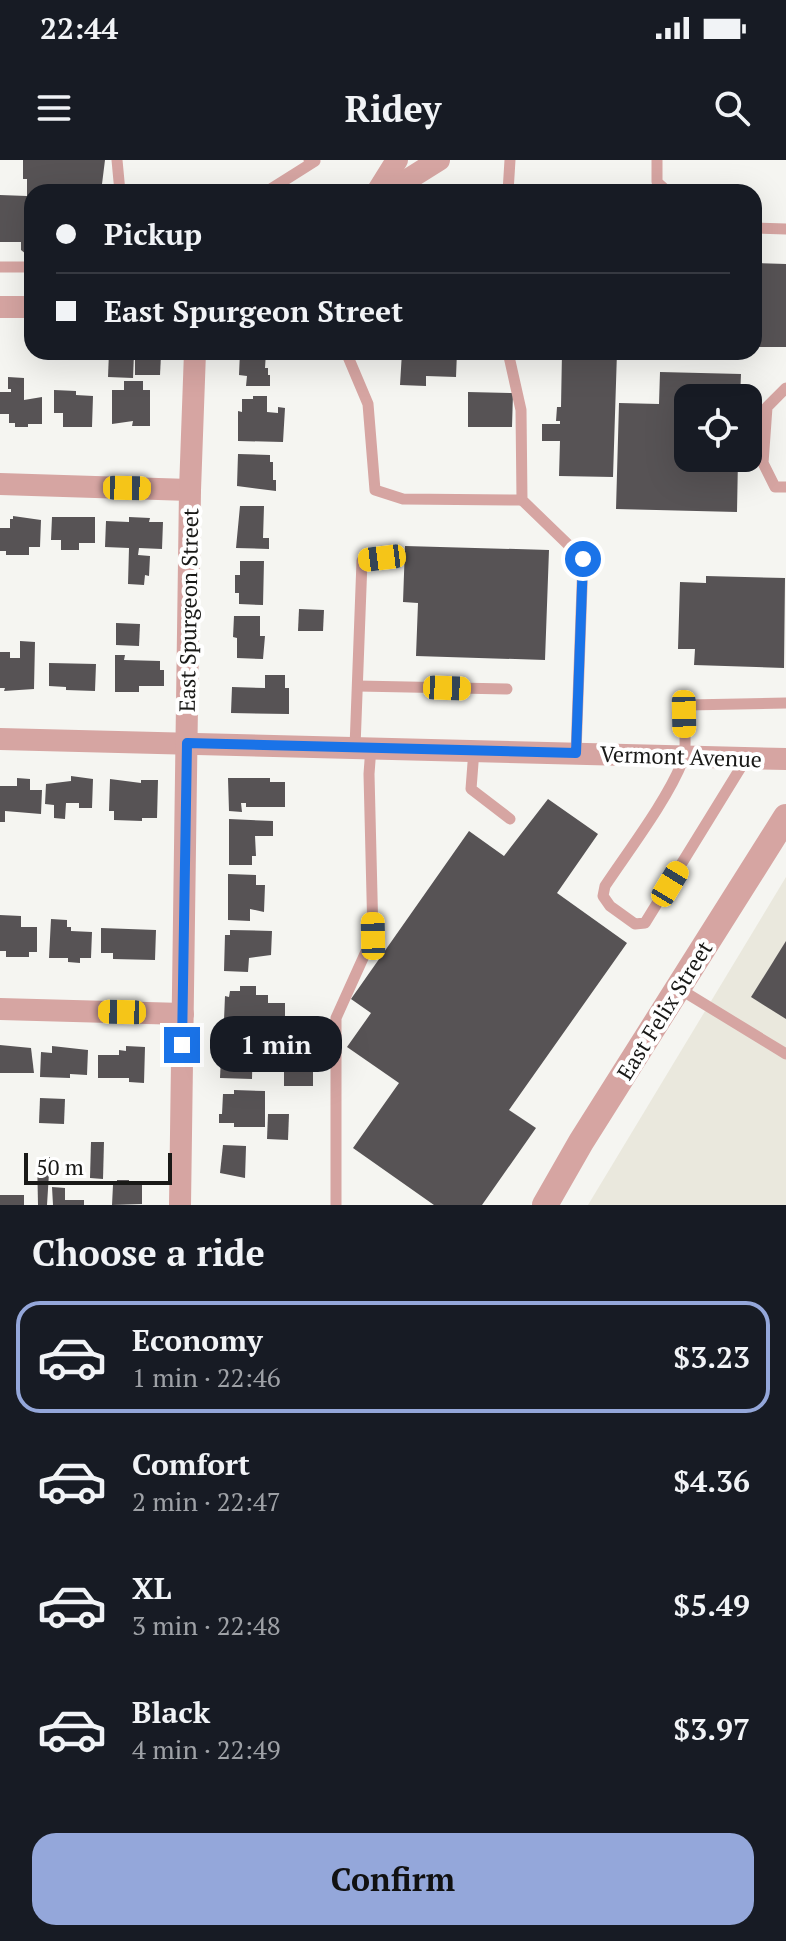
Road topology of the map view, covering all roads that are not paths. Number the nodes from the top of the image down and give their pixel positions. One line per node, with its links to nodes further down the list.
1 (117, 160): 7 (lane)
2 (309, 160): 8 (lane)
3 (397, 160): 9 (street)
4 (439, 160): 10 (street)
5 (510, 160): 11 (lane)
6 (657, 160): 12 (lane)
7 (119, 184)
8 (279, 184)
9 (382, 184)
10 (401, 184)
11 (508, 184)
12 (659, 184)
13 (762, 228): 14 (lane)
14 (786, 229)
15 (0, 267): 16 (lane)
16 (24, 267)
17 (0, 307): 18 (street)
18 (24, 307)
19 (195, 360): 25 (street, East Spurgeon Street)
20 (349, 360): 26 (lane)
21 (510, 360): 26 (lane)
22 (786, 388): 24 (lane)
23 (0, 484): 25 (street)
24 (786, 487)
25 (190, 490): 32 (street, East Spurgeon Street)
26 (522, 500): 35 (lane)
27 (382, 558): 28 (lane)
28 (358, 686): 29 (lane); 33 (lane)
29 (507, 689)
30 (786, 703): 36 (lane)
31 (0, 739): 32 (street, Vermont Avenue)
32 (187, 743): 33 (street, Vermont Avenue); 43 (street, East Spurgeon Street)
33 (363, 747): 34 (street, Vermont Avenue); 46 (lane)
34 (474, 750): 35 (street, Vermont Avenue); 40 (lane)
35 (576, 753): 36 (street, Vermont Avenue)
36 (684, 756): 37 (street, Vermont Avenue); 37 (lane)
37 (746, 758): 38 (street, Vermont Avenue)
38 (786, 759)
39 (786, 817): 41 (street, East Felix Street)
40 (510, 819)
41 (678, 988): 44 (lane); 47 (street, East Felix Street)
42 (0, 1009): 43 (street)
43 (183, 1014): 45 (street, East Spurgeon Street)
44 (786, 1054)
45 (180, 1205)
46 (336, 1205)
47 (545, 1205)

